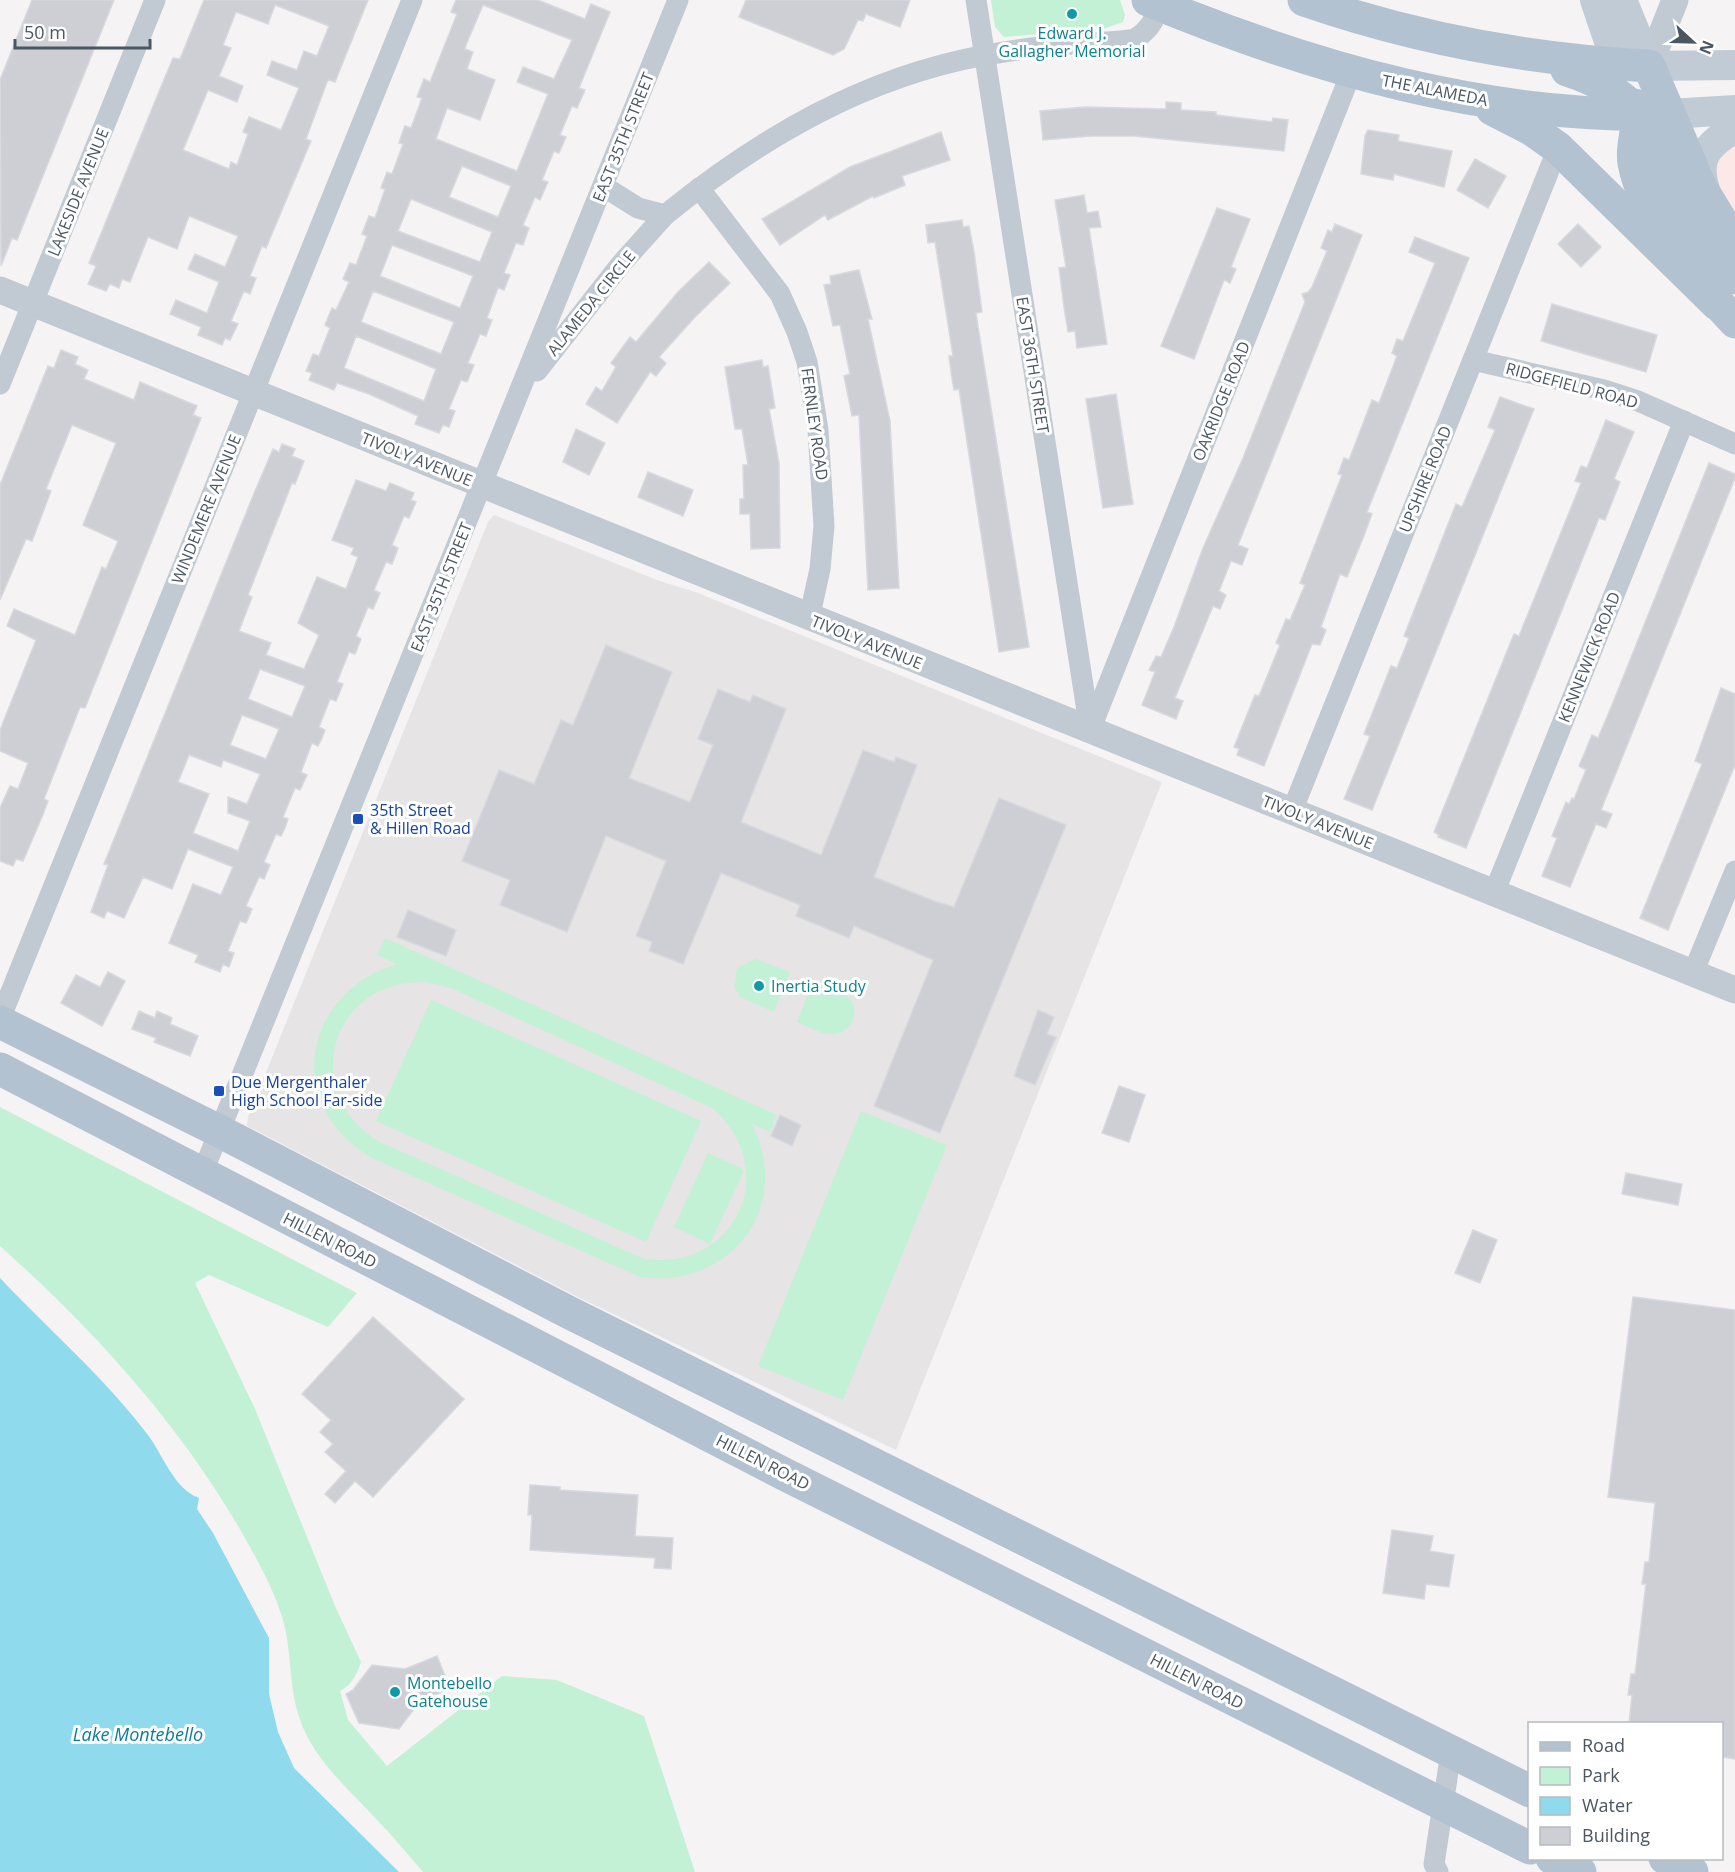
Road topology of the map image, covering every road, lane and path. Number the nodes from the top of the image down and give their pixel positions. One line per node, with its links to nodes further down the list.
1 (155, 0): 28 (street, LAKESIDE AVENUE)
2 (412, 0): 31 (street, WINDEMERE AVENUE)
3 (678, 0): 21 (street, EAST 35TH STREET)
4 (976, 0): 11 (street, EAST 36TH STREET)
5 (1304, 0): 10 (main road)
6 (1595, 0): 12 (main road)
7 (1622, 0): 14 (main road)
8 (1675, 0): 14 (street)
9 (1157, 2): 11 (street, ALAMEDA CIRCLE); 15 (main road, THE ALAMEDA)
10 (1502, 50): 12 (main road); 18 (main road)
11 (985, 55): 22 (street, ALAMEDA CIRCLE); 37 (street, EAST 36TH STREET)
12 (1617, 64): 14 (main road); 18 (main road)
13 (1735, 65): 14 (main road)
14 (1649, 66): 18 (main road)
15 (1352, 73): 16 (main road, THE ALAMEDA); 37 (street, OAKRIDGE ROAD)
16 (1463, 97): 18 (main road, THE ALAMEDA); 20 (main road)
17 (1735, 110): 18 (main road, THE ALAMEDA)
18 (1654, 115): 23 (main road); 27 (main road)
19 (1735, 128): 23 (main road)
20 (1558, 148): 27 (main road); 29 (street, UPSHIRE ROAD)
21 (603, 186): 24 (street); 32 (street, EAST 35TH STREET)
22 (699, 188): 24 (street, ALAMEDA CIRCLE); 36 (street, FERNLEY ROAD)
23 (1711, 207): 25 (main road)
24 (665, 215): 32 (street, ALAMEDA CIRCLE)
25 (1735, 244)
26 (0, 290): 28 (street, TIVOLY AVENUE)
27 (1729, 301)
28 (32, 303): 30 (street, LAKESIDE AVENUE); 31 (street, TIVOLY AVENUE)
29 (1473, 360): 33 (street, RIDGEFIELD ROAD); 38 (street, UPSHIRE ROAD)
30 (0, 384)
31 (253, 393): 35 (street, TIVOLY AVENUE); 43 (street, WINDEMERE AVENUE)
32 (520, 393): 35 (street, EAST 35TH STREET)
33 (1684, 421): 34 (street, RIDGEFIELD ROAD); 40 (street, KENNEWICK ROAD)
34 (1735, 444)
35 (482, 485): 36 (street, TIVOLY AVENUE); 45 (street, EAST 35TH STREET)
36 (808, 619): 37 (street, TIVOLY AVENUE)
37 (1090, 730): 38 (street, TIVOLY AVENUE)
38 (1292, 811): 40 (street, TIVOLY AVENUE)
39 (1735, 872): 41 (street)
40 (1494, 893): 41 (street, TIVOLY AVENUE)
41 (1693, 973): 42 (street, TIVOLY AVENUE)
42 (1735, 990)
43 (0, 1021): 45 (main road)
44 (0, 1069): 46 (main road, HILLEN ROAD)
45 (221, 1132): 46 (street, EAST 35TH STREET); 47 (main road)
46 (202, 1174): 49 (main road, HILLEN ROAD)
47 (1451, 1752): 48 (main road); 49 (street)
48 (1528, 1790)
49 (1444, 1806): 50 (main road, HILLEN ROAD); 53 (street)
50 (1528, 1847)
51 (1556, 1860): 54 (main road)
52 (1669, 1860): 55 (main road)
53 (1438, 1872)
54 (1580, 1872)
55 (1692, 1872)

